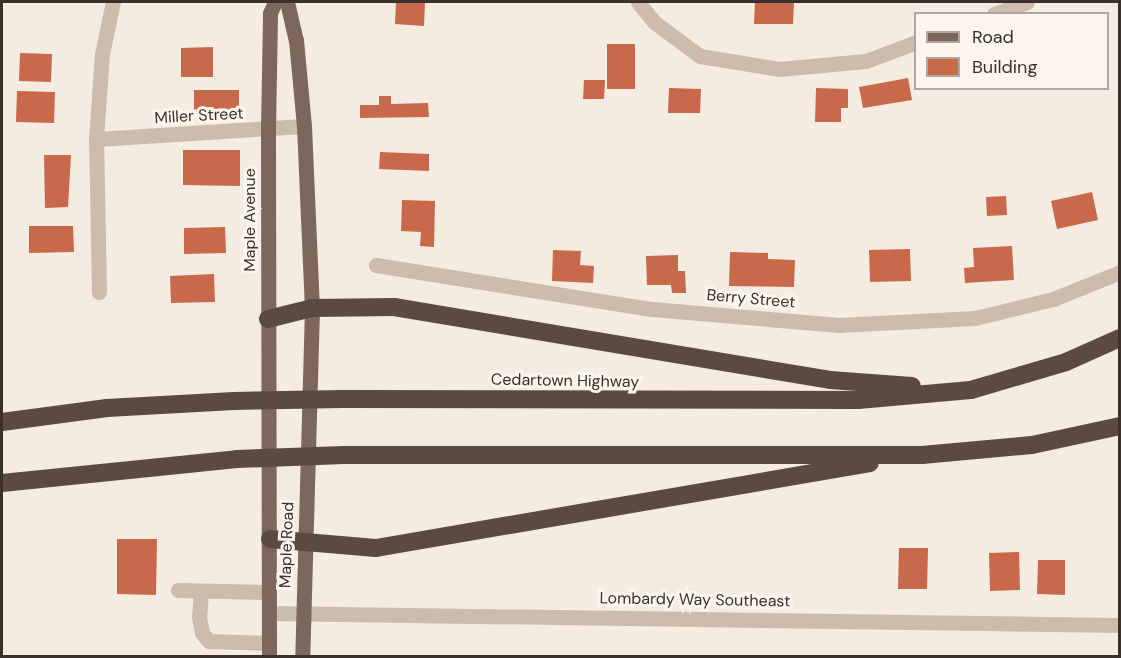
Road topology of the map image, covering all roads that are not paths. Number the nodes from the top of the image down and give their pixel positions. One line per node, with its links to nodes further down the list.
1 (113, 2): 10 (street)
2 (274, 2): 9 (main road, Maple Avenue)
3 (286, 2): 8 (main road)
4 (638, 2): 7 (street)
5 (1027, 2): 6 (street)
6 (1000, 12)
7 (914, 42)
8 (304, 126): 9 (street, Miller Street); 14 (main road)
9 (268, 130): 10 (street, Miller Street); 15 (main road, Maple Avenue)
10 (96, 139): 13 (street)
11 (376, 265): 12 (street, Berry Street)
12 (1119, 272)
13 (99, 292)
14 (312, 308): 15 (highway); 17 (highway); 24 (main road, Maple Road)
15 (268, 318): 20 (main road, Maple Avenue)
16 (1119, 338): 17 (highway, Cedartown Highway)
17 (971, 390): 18 (highway, Cedartown Highway, bridge)
18 (2, 422)
19 (1119, 426): 21 (highway)
20 (268, 439): 23 (main road, Maple Road)
21 (922, 455): 22 (highway, bridge); 24 (highway)
22 (2, 483)
23 (270, 539): 24 (highway); 27 (main road, Maple Road)
24 (304, 542): 29 (main road, Maple Road)
25 (178, 590): 26 (street)
26 (201, 591): 27 (street); 31 (street)
27 (269, 592): 28 (main road, Maple Road)
28 (269, 613): 29 (street, Lombardy Way Southeast); 31 (main road, Maple Road)
29 (303, 613): 30 (street, Lombardy Way Southeast); 32 (main road, Maple Road)
30 (1119, 625)
31 (269, 650)
32 (302, 657)

